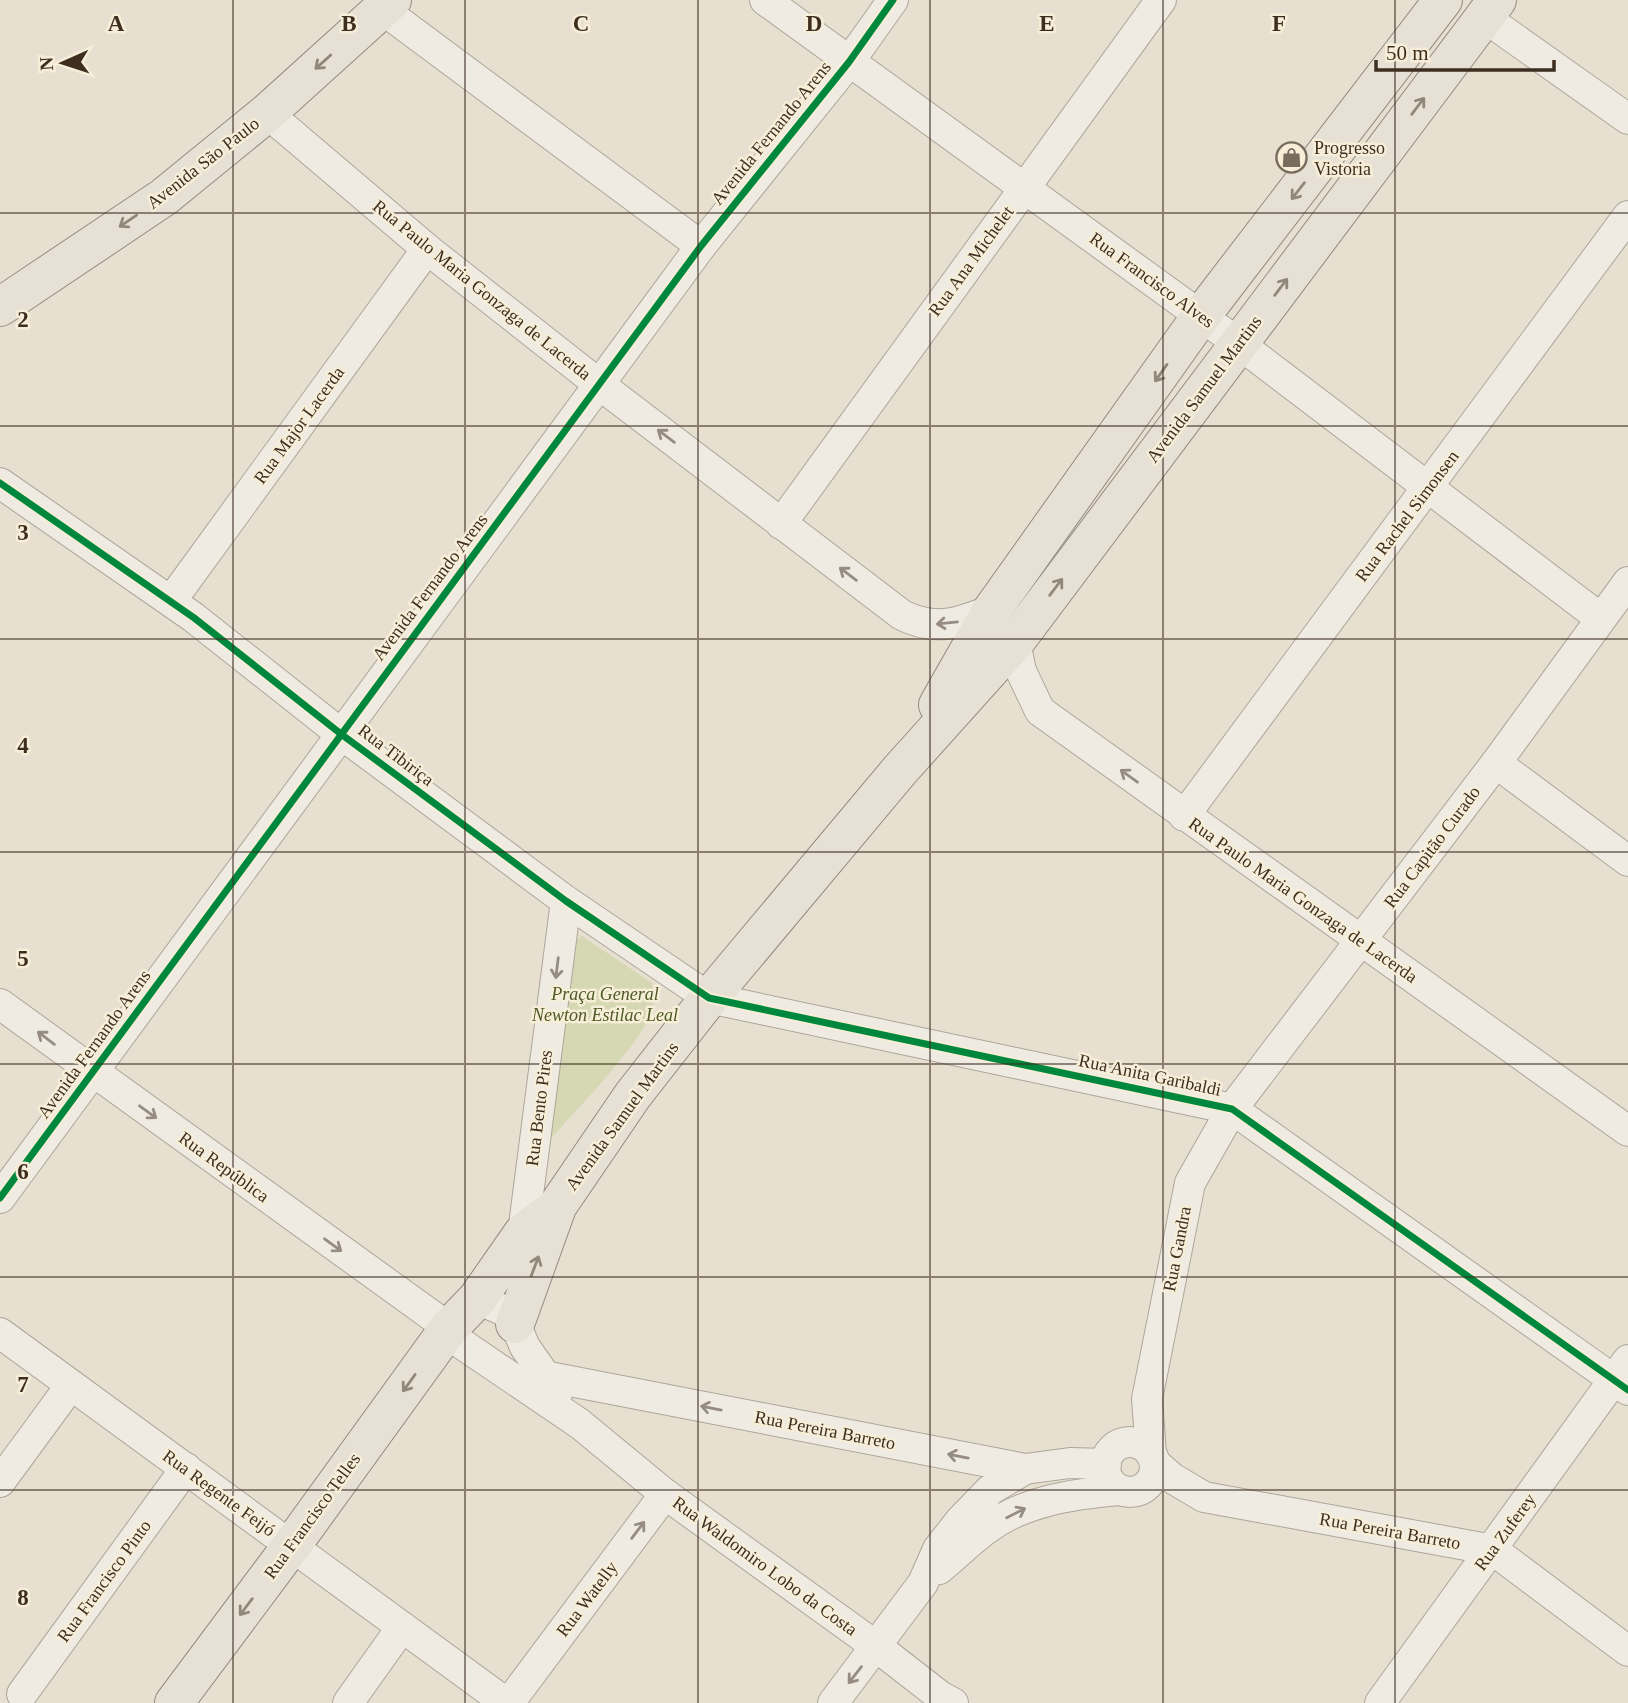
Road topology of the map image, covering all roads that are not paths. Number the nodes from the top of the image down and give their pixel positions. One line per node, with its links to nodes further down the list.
1 (765, 0): 7 (street, Rua Francisco Alves)
2 (893, 0): 7 (street, Avenida Fernando Arens)
3 (1161, 0): 10 (street, Rua Ana Michelet)
4 (1443, 0): 15 (main road, Avenida Samuel Martins, one-way to 15)
5 (387, 4): 8 (main road, Avenida São Paulo, one-way to 8); 12 (street)
6 (1491, 8): 9 (street); 16 (main road, Avenida Samuel Martins, one-way to 6)
7 (849, 62): 10 (street, Rua Francisco Alves); 12 (street, Avenida Fernando Arens)
8 (267, 113): 13 (street, Rua Paulo Maria Gonzaga de Lacerda); 14 (main road, Avenida São Paulo, one-way to 14)
9 (1628, 119)
10 (1025, 187): 15 (street, Rua Francisco Alves); 20 (street, Rua Ana Michelet)
11 (1628, 216): 19 (street, Rua Rachel Simonsen)
12 (701, 246): 17 (street, Avenida Fernando Arens)
13 (427, 249): 17 (street, Rua Paulo Maria Gonzaga de Lacerda); 22 (street, Rua Major Lacerda)
14 (0, 307)
15 (1201, 316): 16 (street, Rua Francisco Alves); 23 (main road, Avenida Samuel Martins, one-way to 23)
16 (1238, 343): 19 (street, Rua Francisco Alves); 25 (main road, Avenida Samuel Martins, one-way to 16)
17 (600, 385): 20 (street, Rua Paulo Maria Gonzaga de Lacerda, one-way to 17); 26 (street, Avenida Fernando Arens)
18 (0, 483): 22 (street, Rua Tibiriça)
19 (1429, 486): 24 (street, Rua Francisco Alves); 29 (street, Rua Rachel Simonsen)
20 (781, 524): 23 (street, Rua Paulo Maria Gonzaga de Lacerda, one-way to 20)
21 (1626, 590): 24 (street, Rua Capitão Curado)
22 (171, 601): 26 (street, Rua Tibiriça)
23 (992, 610): 25 (main road); 28 (main road, Avenida Samuel Martins)
24 (1600, 618): 27 (street, Rua Capitão Curado)
25 (1015, 642): 28 (main road, Avenida Samuel Martins); 29 (street, Rua Paulo Maria Gonzaga de Lacerda, one-way to 25)
26 (341, 734): 31 (street, Rua Tibiriça); 35 (street, Avenida Fernando Arens)
27 (1496, 763): 30 (street); 32 (street, Rua Capitão Curado)
28 (900, 770): 33 (main road, Avenida Samuel Martins)
29 (1184, 816): 32 (street, Rua Paulo Maria Gonzaga de Lacerda)
30 (1628, 861)
31 (566, 901): 33 (street, Rua Tibiriça); 40 (street, Rua Bento Pires, one-way to 40)
32 (1362, 939): 36 (street, Rua Capitão Curado); 37 (street, Rua Paulo Maria Gonzaga de Lacerda)
33 (709, 998): 36 (street, Rua Anita Garibaldi); 39 (main road, Avenida Samuel Martins)
34 (0, 1004): 35 (street, Rua República, one-way to 34)
35 (93, 1072): 38 (street, Avenida Fernando Arens); 42 (street, Rua República, one-way to 42)
36 (1232, 1109): 47 (street, Rua Anita Garibaldi); 49 (street, Rua Gandra)
37 (1628, 1131)
38 (0, 1198)
39 (556, 1208): 40 (main road, Avenida Samuel Martins); 43 (main road, one-way to 39)
40 (523, 1233): 41 (main road, Avenida Samuel Martins)
41 (477, 1299): 42 (main road, Avenida Samuel Martins); 43 (street, Rua Waldomiro Lobo da Costa)
42 (449, 1328): 45 (street, Rua Waldomiro Lobo da Costa); 58 (main road, Rua Francisco Telles, one-way to 58)
43 (517, 1328): 45 (street); 46 (street, Rua Waldomiro Lobo da Costa)
44 (0, 1333): 48 (street, Rua Regente Feijó)
45 (482, 1358): 50 (street, Rua Waldomiro Lobo da Costa)
46 (544, 1376): 50 (street, Rua Waldomiro Lobo da Costa); 53 (street, Rua Pereira Barreto, one-way to 46)
47 (1623, 1377): 59 (street, Rua Zuferey)
48 (71, 1385): 52 (street, Rua Regente Feijó); 55 (street)
49 (1147, 1399): 51 (street, Rua Gandra); 54 (street, Rua Gandra)
50 (580, 1424): 56 (street, Rua Waldomiro Lobo da Costa)
51 (1153, 1459): 54 (street); 54 (street); 57 (street, Rua Pereira Barreto)
52 (186, 1468): 58 (street, Rua Regente Feijó); 64 (street, Rua Francisco Pinto)
53 (1025, 1469): 54 (street, Rua Pereira Barreto); 60 (street)
54 (1118, 1473): 57 (street, Rua Pereira Barreto); 60 (street, one-way to 54)
55 (0, 1482)
56 (665, 1494): 62 (street, Rua Waldomiro Lobo da Costa); 67 (street, Rua Watelly, one-way to 56)
57 (1205, 1497): 59 (street, Rua Pereira Barreto)
58 (292, 1545): 61 (street, Rua Regente Feijó); 65 (main road, Rua Francisco Telles, one-way to 65)
59 (1493, 1550): 63 (street, Rua Pereira Barreto); 70 (street, Rua Zuferey)
60 (923, 1583): 62 (street)
61 (402, 1627): 66 (street); 67 (street, Rua Regente Feijó)
62 (877, 1647): 68 (street, one-way to 68); 69 (street, Rua Waldomiro Lobo da Costa)
63 (1628, 1651)
64 (22, 1694)
65 (174, 1703)
66 (348, 1703)
67 (507, 1703)
68 (832, 1703)
69 (953, 1703)
70 (1380, 1703)

